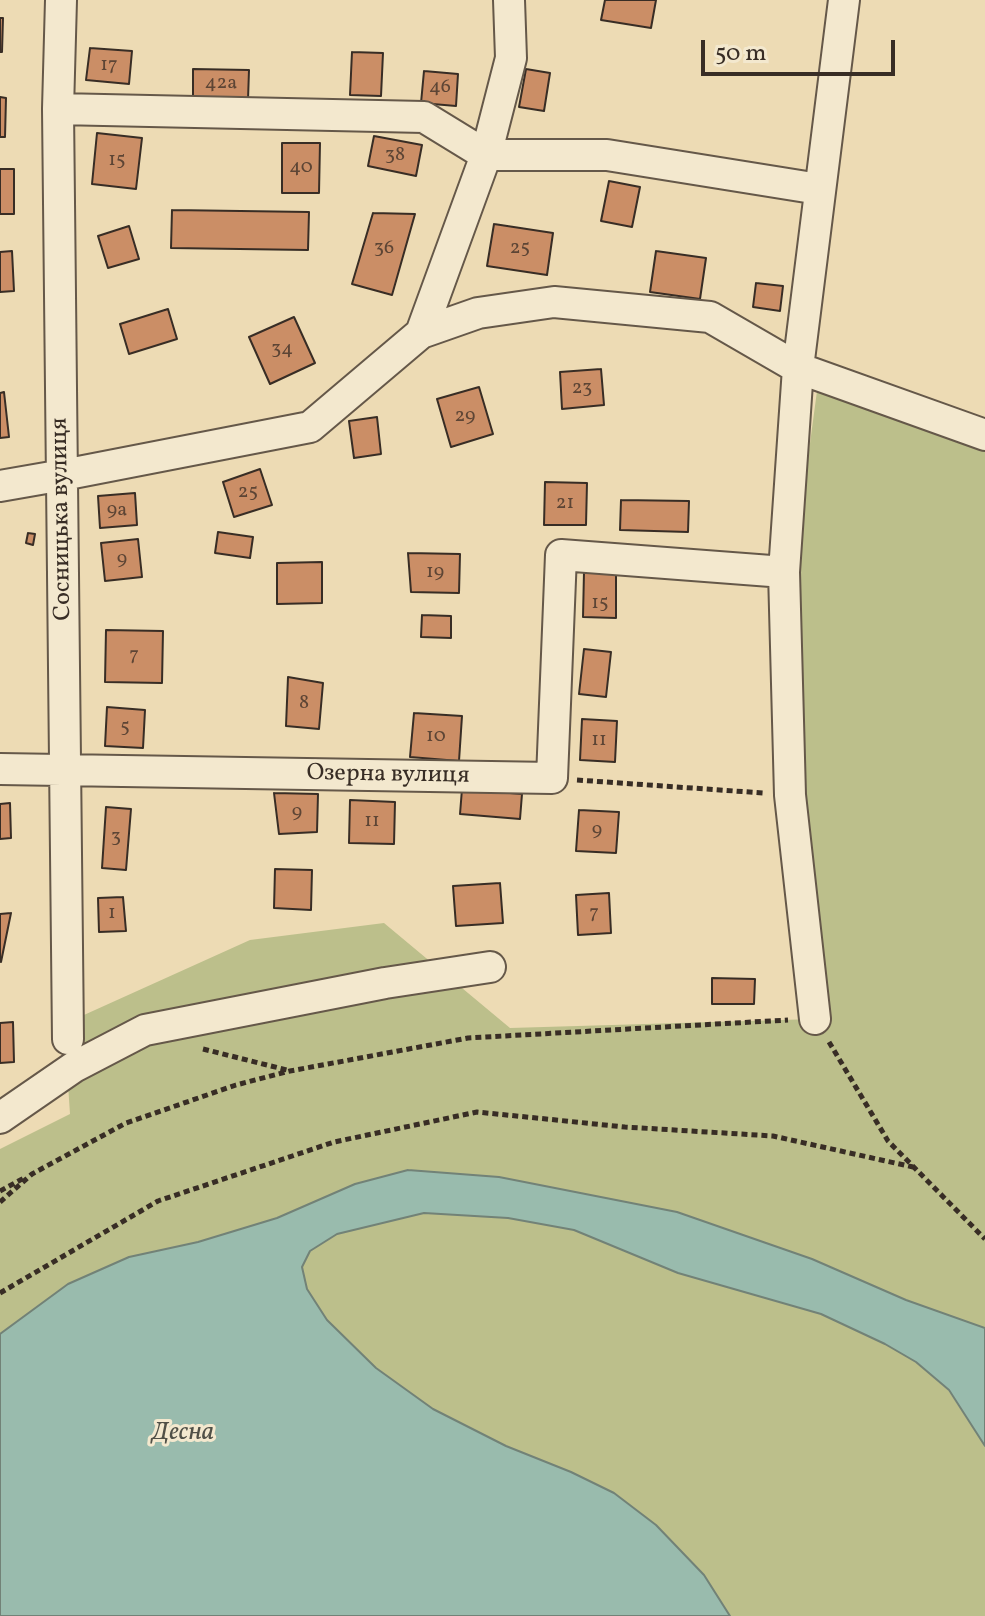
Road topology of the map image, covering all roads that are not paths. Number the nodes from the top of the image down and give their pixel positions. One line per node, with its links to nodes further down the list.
1 (61, 0): 4 (street, Сосницька вулиця)
2 (509, 0): 5 (street)
3 (844, 0): 6 (street)
4 (58, 109): 5 (street); 10 (street, Сосницька вулиця)
5 (486, 155): 6 (street); 7 (street)
6 (819, 189): 8 (street)
7 (421, 333): 8 (street); 10 (street)
8 (798, 368): 9 (street); 12 (street)
9 (985, 435)
10 (63, 475): 11 (street); 14 (street, Сосницька вулиця)
11 (0, 486)
12 (784, 572): 14 (street, Озерна вулиця); 16 (street)
13 (0, 769): 14 (street, Озерна вулиця)
14 (65, 771): 17 (street, Сосницька вулиця)
15 (490, 967): 17 (street)
16 (815, 1019)
17 (71, 1053): 18 (street)
18 (0, 1118)

